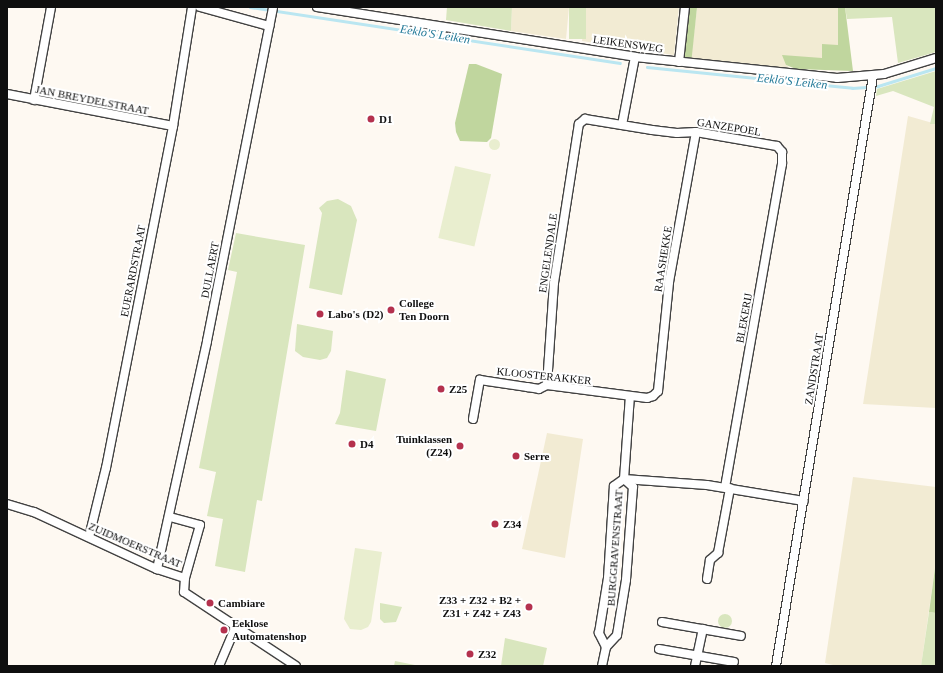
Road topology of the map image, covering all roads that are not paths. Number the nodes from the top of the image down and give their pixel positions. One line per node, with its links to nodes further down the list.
1 (51, 7): 13 (street)
2 (192, 7): 16 (street, EUERARDSTRAAT)
3 (200, 7): 7 (street)
4 (273, 7): 7 (street)
5 (317, 7): 8 (street, LEIKENSWEG)
6 (685, 7): 10 (street)
7 (269, 26): 27 (street, DULLAERT)
8 (635, 57): 10 (street, LEIKENSWEG); 15 (street)
9 (936, 58): 11 (street, LEIKENSWEG)
10 (679, 62): 11 (street, LEIKENSWEG)
11 (873, 78): 25 (street, ZANDSTRAAT)
12 (7, 94): 13 (street, JAN BREYDELSTRAAT)
13 (34, 100): 16 (street, JAN BREYDELSTRAAT)
14 (579, 124): 15 (street, GANZEPOEL); 19 (street, ENGELENDALE)
15 (622, 125): 17 (street, GANZEPOEL)
16 (173, 126): 28 (street, EUERARDSTRAAT)
17 (696, 132): 18 (street, GANZEPOEL); 20 (street, RAASHEKKE)
18 (782, 152): 24 (street, BLEKERIJ)
19 (547, 385): 21 (street, KLOOSTERAKKER); 22 (street, KLOOSTERAKKER)
20 (658, 391): 21 (street, KLOOSTERAKKER)
21 (630, 396): 23 (street)
22 (473, 419)
23 (624, 479): 24 (street); 36 (street, BURGGRAVENSTRAAT); 36 (street, BURGGRAVENSTRAAT)
24 (727, 488): 25 (street); 31 (street, BLEKERIJ)
25 (804, 501): 44 (street, ZANDSTRAAT)
26 (7, 504): 28 (street, ZUIDMOERSTRAAT)
27 (170, 517): 29 (street, DULLAERT); 30 (street)
28 (89, 537): 29 (street, ZUIDMOERSTRAAT)
29 (157, 569): 30 (street, ZUIDMOERSTRAAT)
30 (185, 578): 33 (street, ZUIDMOERSTRAAT)
31 (706, 579)
32 (662, 622): 34 (street)
33 (236, 626): 40 (street); 41 (street, ZUIDMOERSTRAAT)
34 (703, 629): 35 (street); 38 (street)
35 (741, 636)
36 (606, 647): 42 (street, BURGGRAVENSTRAAT)
37 (659, 649): 38 (street)
38 (699, 656): 39 (street); 43 (street)
39 (734, 662)
40 (219, 666)
41 (296, 666)
42 (602, 666)
43 (695, 666)
44 (776, 666)

